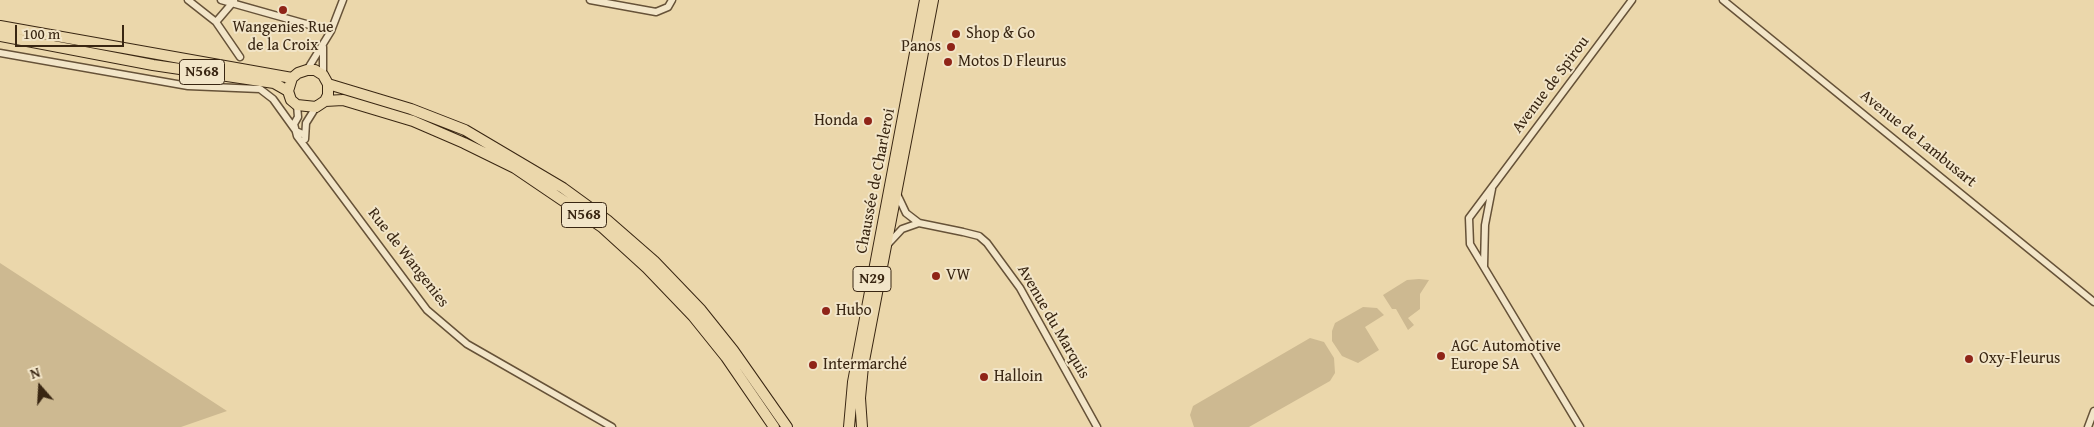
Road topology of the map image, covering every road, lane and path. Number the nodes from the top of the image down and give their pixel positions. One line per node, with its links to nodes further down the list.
1 (188, 0): 11 (street)
2 (221, 0): 10 (street)
3 (343, 0): 13 (street)
4 (590, 0): 5 (street)
5 (672, 0)
6 (925, 0): 18 (main road, Chaussée de Charleroi / N29)
7 (933, 0): 18 (main road, Chaussée de Charleroi / N29)
8 (1632, 0): 29 (street, Avenue de Spirou)
9 (1723, 0): 34 (street, Avenue de Lambusart)
10 (234, 2): 11 (street); 13 (street)
11 (216, 22): 17 (street)
12 (0, 26): 20 (main road, N568)
13 (331, 31): 15 (street)
14 (0, 36): 22 (main road, N568)
15 (322, 47): 19 (street); 21 (street)
16 (0, 53): 25 (street, Rue de Wangenies)
17 (240, 57)
18 (917, 64): 26 (main road, Chaussée de Charleroi / N29)
19 (308, 70): 20 (main road); 21 (main road, N568)
20 (292, 78): 22 (main road)
21 (326, 80): 23 (main road); 38 (main road, N568)
22 (288, 91): 24 (main road)
23 (321, 104): 24 (main road, N568); 27 (street); 37 (main road, N568)
24 (297, 105): 25 (street)
25 (296, 131): 27 (street); 28 (street, Rue de Wangenies)
26 (904, 132): 30 (main road, Chaussée de Charleroi / N29); 39 (main road, Chaussée de Charleroi / N29)
27 (305, 135): 28 (street)
28 (306, 145): 36 (street, Rue de Wangenies)
29 (1493, 187): 33 (street, Avenue de Spirou); 33 (street, Avenue de Spirou)
30 (897, 191): 31 (street); 32 (main road, Chaussée de Charleroi / N29)
31 (919, 223): 32 (street); 41 (street, Avenue du Marquis)
32 (886, 248): 40 (main road, Chaussée de Charleroi / N29)
33 (1484, 268): 42 (street, Avenue de Spirou)
34 (2094, 302)
35 (2094, 411): 43 (street)
36 (612, 427)
37 (774, 427)
38 (787, 427)
39 (848, 427)
40 (862, 427)
41 (1097, 427)
42 (1580, 427)
43 (2088, 427)

